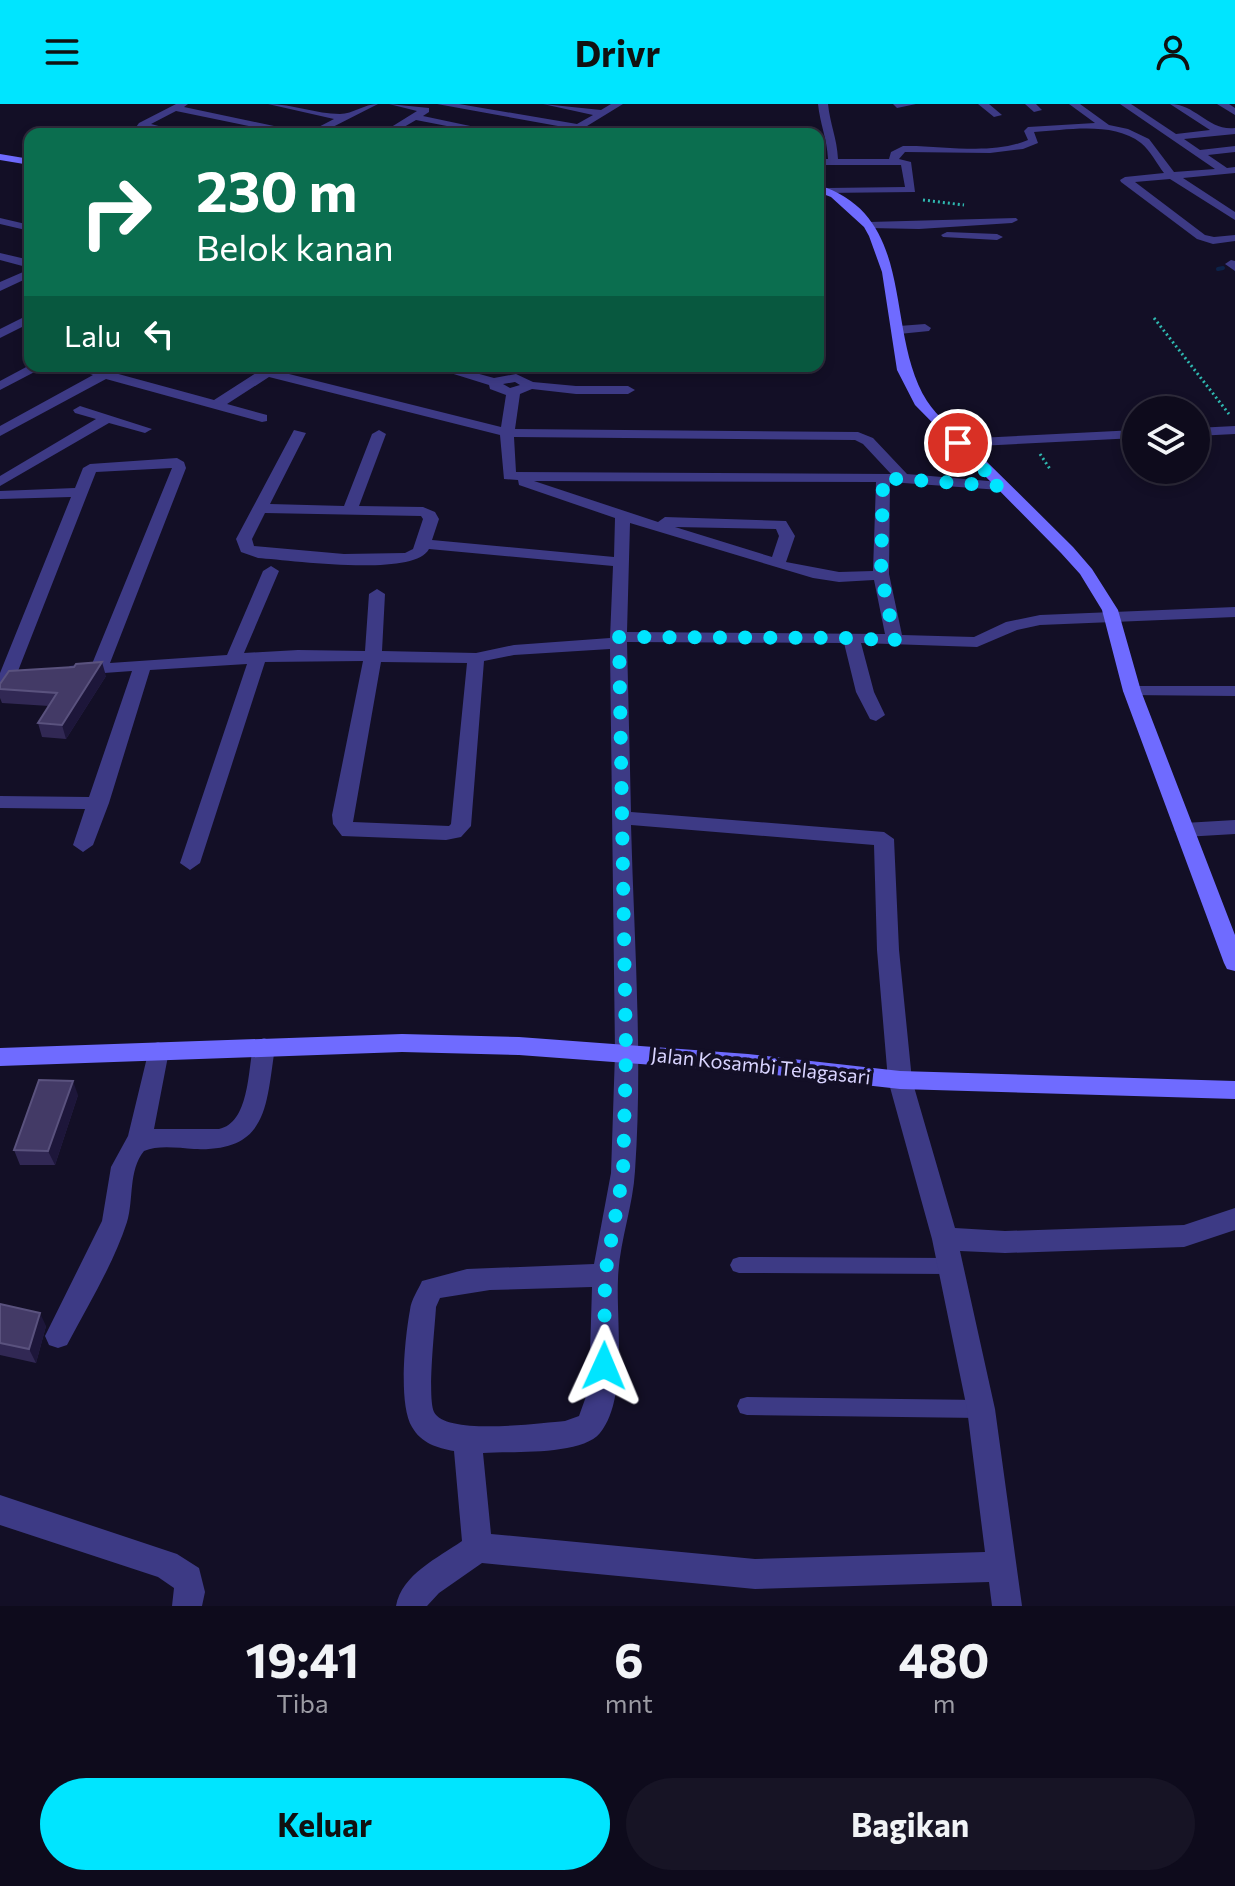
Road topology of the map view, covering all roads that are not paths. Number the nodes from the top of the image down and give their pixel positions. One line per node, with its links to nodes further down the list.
1 (273, 104): 21 (street)
2 (373, 104): 21 (street)
3 (394, 104): 16 (street)
4 (440, 104): 16 (street); 23 (street)
5 (548, 104): 18 (street)
6 (618, 104): 18 (street)
7 (823, 104): 37 (street)
8 (911, 104): 14 (street)
9 (983, 104): 19 (street)
10 (1074, 104): 22 (street)
11 (1125, 104): 31 (street)
12 (1175, 104): 30 (street)
13 (1222, 104): 17 (street)
14 (897, 105)
15 (178, 106): 24 (street); 25 (street)
16 (426, 110): 20 (street)
17 (1235, 112)
18 (601, 113): 23 (street)
19 (997, 115)
20 (414, 117): 27 (street); 28 (street)
21 (344, 118): 26 (street)
22 (1105, 126): 32 (street); 39 (street)
23 (578, 127)
24 (142, 128)
25 (276, 128)
26 (323, 128)
27 (398, 128)
28 (472, 128)
29 (1235, 131): 30 (street)
30 (1221, 133): 31 (street)
31 (1176, 137): 32 (street); 34 (street)
32 (1145, 141): 41 (street)
33 (1235, 149): 34 (street)
34 (1198, 153): 40 (street)
35 (0, 157): 36 (street)
36 (24, 161)
37 (833, 161): 38 (street); 39 (street)
38 (824, 162)
39 (905, 162): 43 (street)
40 (1230, 170): 41 (street); 42 (street)
41 (1171, 175): 45 (street); 51 (street)
42 (1235, 178)
43 (824, 186)
44 (824, 189): 49 (street)
45 (1235, 217)
46 (1012, 220): 49 (street)
47 (0, 221): 48 (street)
48 (24, 227)
49 (872, 230): 50 (street); 58 (street)
50 (997, 237)
51 (1235, 238)
52 (0, 256): 53 (street)
53 (24, 262)
54 (24, 276): 55 (street)
55 (0, 287)
56 (24, 321): 59 (street)
57 (925, 328): 58 (street)
58 (899, 330): 81 (street)
59 (0, 334)
60 (27, 372): 67 (street)
61 (93, 372): 65 (street)
62 (266, 372): 69 (street)
63 (282, 372): 78 (street)
64 (457, 372): 66 (street)
65 (103, 375): 69 (street); 76 (street)
66 (513, 379): 68 (street); 78 (street)
67 (0, 386)
68 (628, 390)
69 (216, 405): 72 (street)
70 (80, 410): 71 (street)
71 (107, 418): 73 (street); 85 (street)
72 (262, 418)
73 (145, 429)
74 (1235, 430): 75 (street)
75 (1210, 431)
76 (0, 432)
77 (299, 433): 89 (street)
78 (509, 433): 82 (street); 84 (street)
79 (379, 434): 90 (street)
80 (1122, 435): 81 (street)
81 (958, 443): 86 (street)
82 (509, 476): 83 (street); 91 (street)
83 (883, 478): 84 (street); 97 (street)
84 (903, 478): 86 (street)
85 (2, 479)
86 (1000, 486): 100 (street)
87 (80, 492): 88 (street); 109 (street); 110 (street)
88 (0, 495)
89 (260, 508): 90 (street); 93 (street)
90 (350, 510): 93 (street)
91 (623, 517): 92 (street); 94 (street)
92 (645, 522): 95 (street); 95 (street)
93 (423, 544): 94 (street)
94 (621, 562): 102 (street)
95 (778, 563): 97 (street)
96 (271, 571): 107 (street)
97 (881, 574): 103 (street)
98 (377, 594): 104 (street)
99 (1235, 612): 100 (street)
100 (1112, 616): 103 (street); 111 (street)
101 (851, 638): 102 (street); 103 (street); 113 (street)
102 (619, 640): 106 (street); 116 (street)
103 (895, 641)
104 (373, 656): 105 (street); 106 (street); 106 (street)
105 (258, 658): 107 (street); 120 (street)
106 (476, 658)
107 (233, 660): 108 (street)
108 (143, 664): 109 (street); 115 (street)
109 (99, 668): 110 (street)
110 (4, 677)
111 (1132, 691): 112 (street); 118 (street)
112 (1235, 691)
113 (876, 715)
114 (0, 802): 115 (street)
115 (99, 803): 119 (street)
116 (620, 818): 124 (street); 126 (street)
117 (1235, 827): 118 (street)
118 (1184, 830): 121 (street)
119 (83, 845)
120 (190, 863)
121 (1235, 963)
122 (264, 1047): 123 (street, Jalan Kosambi Telagasari); 124 (street, Jalan Kosambi Telagasari); 128 (street)
123 (158, 1051): 125 (street, Jalan Kosambi Telagasari); 128 (street)
124 (626, 1053): 126 (street, Jalan Kosambi Telagasari); 132 (street)
125 (0, 1057)
126 (900, 1080): 127 (street, Jalan Kosambi Telagasari); 130 (street)
127 (1235, 1090)
128 (139, 1141): 133 (street)
129 (1235, 1219): 130 (street)
130 (947, 1253): 131 (lane); 135 (street)
131 (739, 1265)
132 (605, 1275): 136 (street); 136 (street)
133 (58, 1336)
134 (747, 1406): 135 (lane)
135 (981, 1409): 139 (street)
136 (467, 1440): 138 (street)
137 (0, 1510): 140 (street)
138 (478, 1548): 139 (street); 141 (street)
139 (1003, 1567): 142 (street)
140 (187, 1606)
141 (411, 1606)
142 (1007, 1606)

